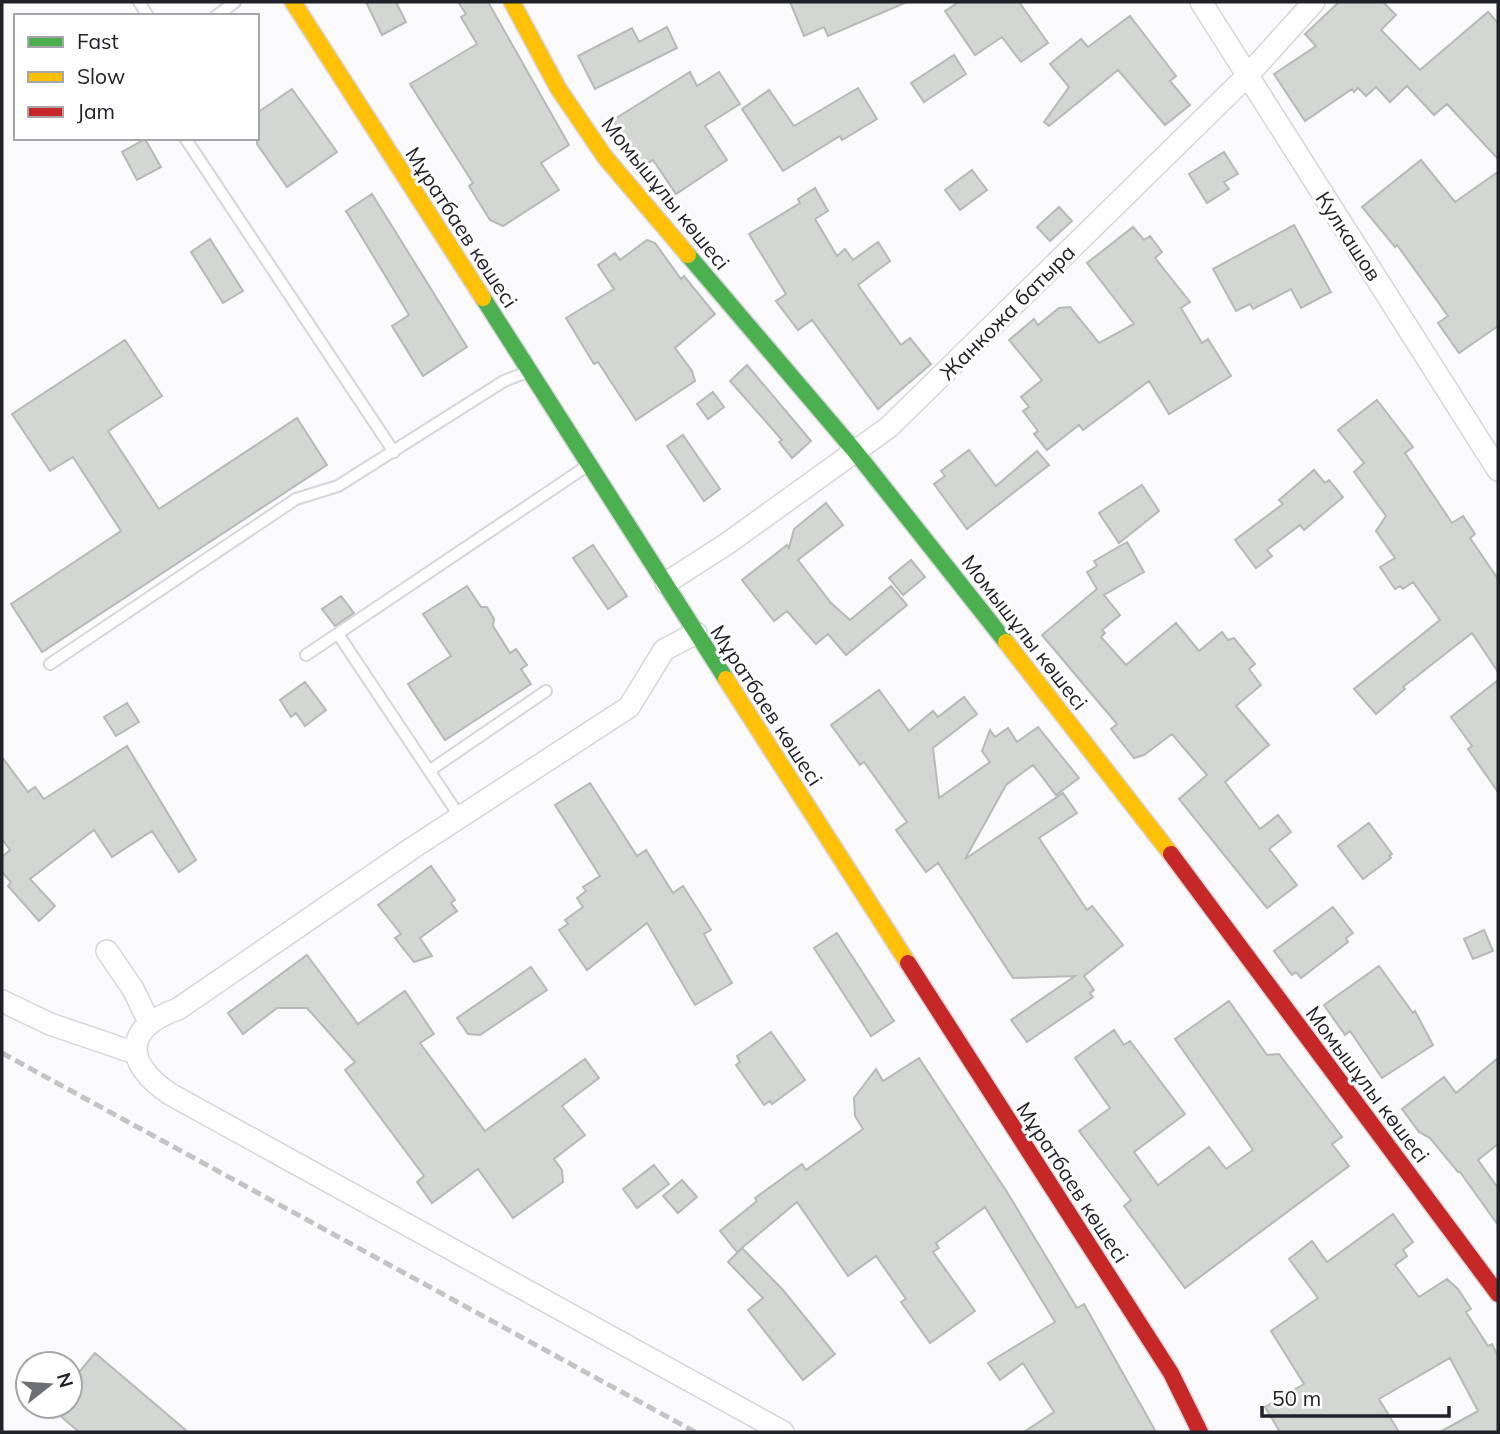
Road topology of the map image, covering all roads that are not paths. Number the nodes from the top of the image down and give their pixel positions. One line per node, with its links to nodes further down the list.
1 (235, 2): 6 (lane)
2 (293, 2): 9 (street, Мұратбаев көшесі)
3 (512, 2): 10 (street, Момышұлы көшесі)
4 (1201, 2): 7 (street, Кулкашов)
5 (1314, 2): 7 (street, Жанкожа батыра)
6 (219, 14)
7 (1247, 76): 10 (street, Жанкожа батыра); 13 (street, Кулкашов)
8 (186, 140): 11 (lane)
9 (530, 371): 11 (lane); 12 (street, Мұратбаев көшесі)
10 (854, 450): 14 (street, Жанкожа батыра); 26 (street, Момышұлы көшесі)
11 (394, 452): 18 (lane)
12 (589, 464): 14 (street, Мұратбаев көшесі); 16 (lane)
13 (1498, 470)
14 (666, 583): 15 (street, Мұратбаев көшесі)
15 (695, 633): 21 (street); 28 (street, Мұратбаев көшесі)
16 (338, 634): 17 (lane); 20 (lane)
17 (306, 655)
18 (50, 664)
19 (546, 691): 20 (lane)
20 (429, 771): 21 (lane)
21 (460, 817): 24 (street)
22 (107, 951): 24 (street)
23 (2, 1001): 25 (street)
24 (149, 1022): 25 (street)
25 (135, 1053): 27 (street)
26 (1498, 1294)
27 (783, 1432)
28 (1200, 1432)

